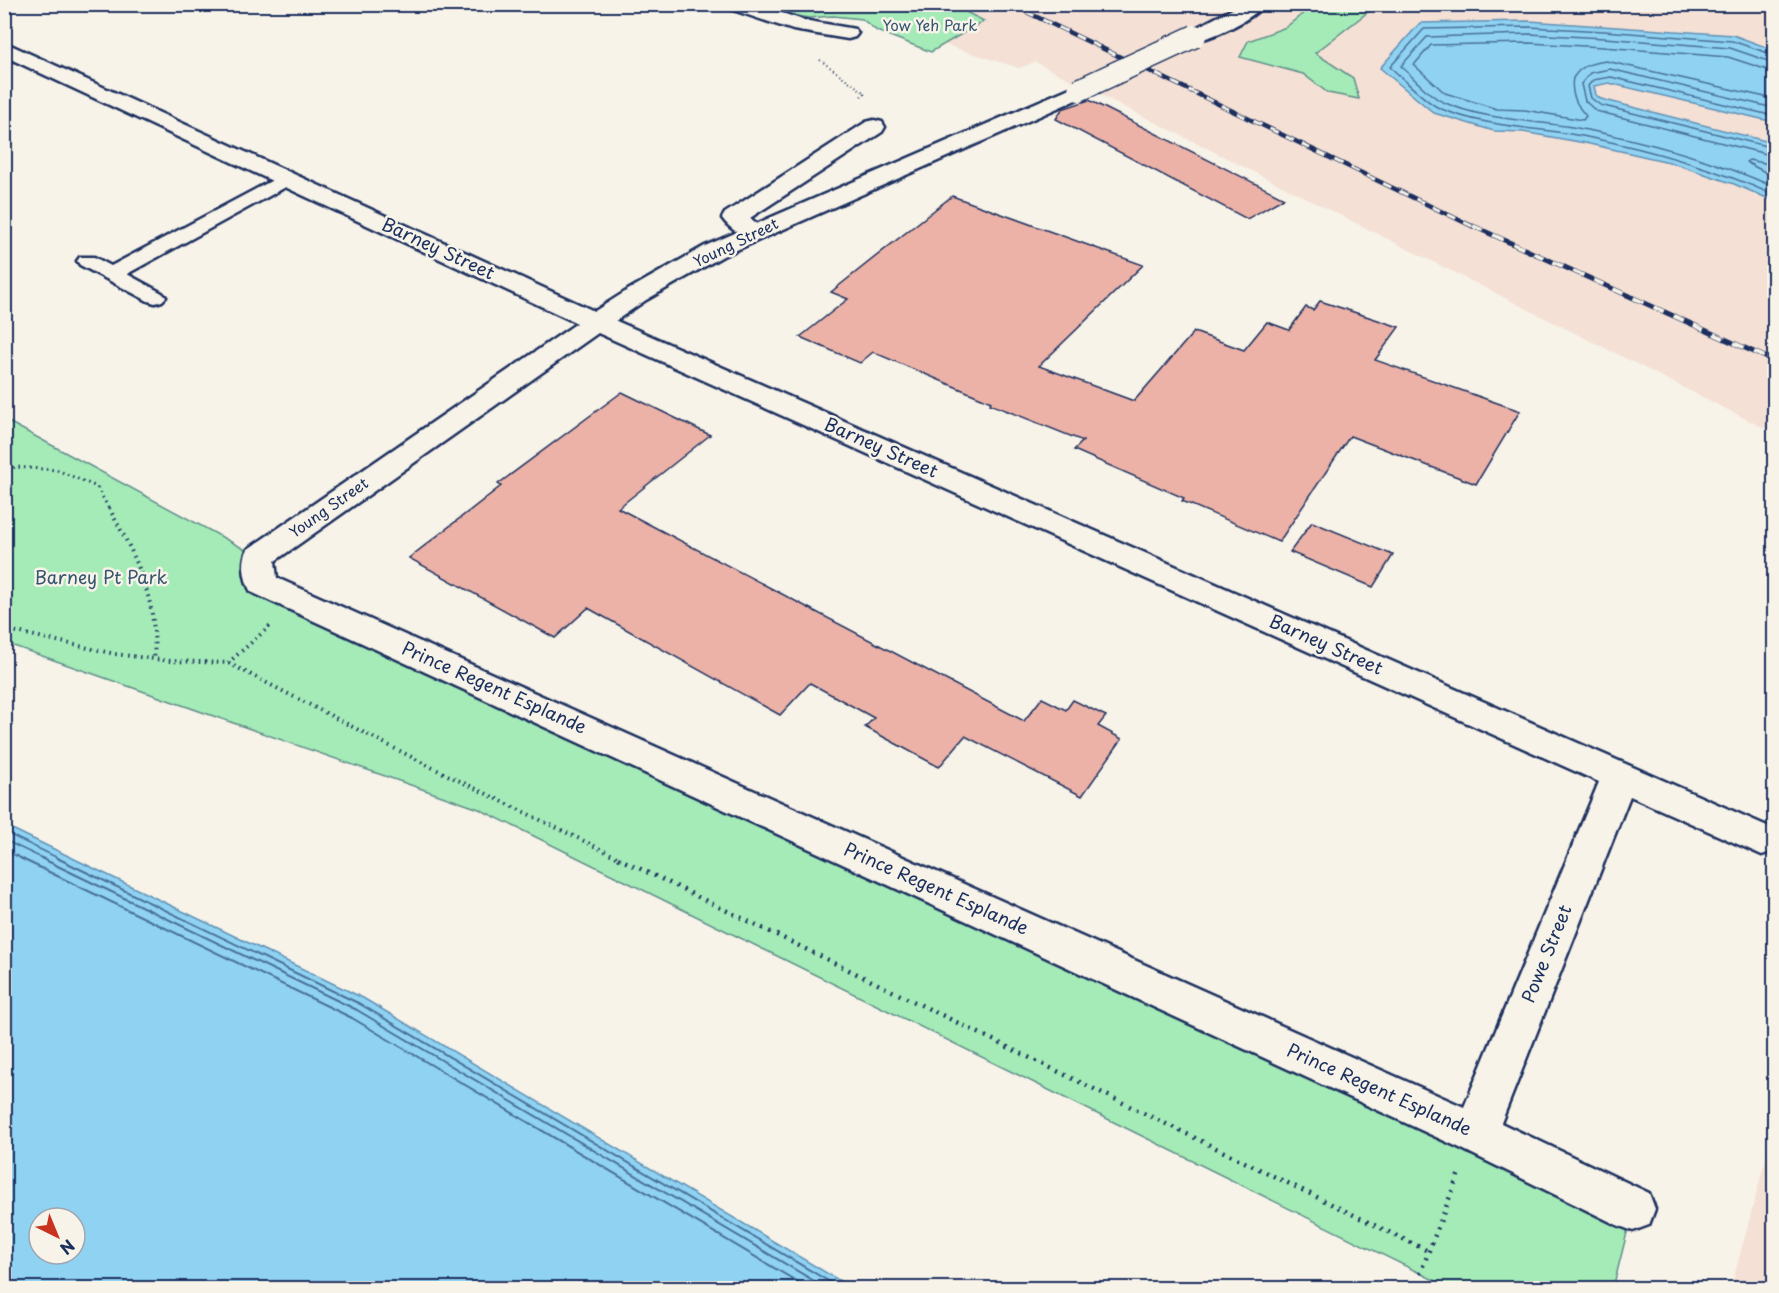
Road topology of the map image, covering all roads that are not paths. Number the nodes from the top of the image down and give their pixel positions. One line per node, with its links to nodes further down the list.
1 (734, 4): 3 (street)
2 (1255, 4): 7 (street, Young Street, bridge)
3 (848, 33)
4 (4, 48): 6 (street, Barney Street)
5 (874, 127): 7 (street)
6 (286, 179): 9 (lane); 11 (street, Barney Street)
7 (755, 232): 11 (street, Young Street)
8 (87, 261): 9 (lane)
9 (111, 274): 10 (lane)
10 (155, 297)
11 (596, 322): 12 (street, Young Street); 13 (street, Barney Street)
12 (259, 558): 15 (street, Prince Regent Esplande)
13 (1620, 775): 14 (street, Barney Street); 15 (street, Powe Street)
14 (1762, 840)
15 (1474, 1133): 16 (street, Prince Regent Esplande)
16 (1633, 1209)

